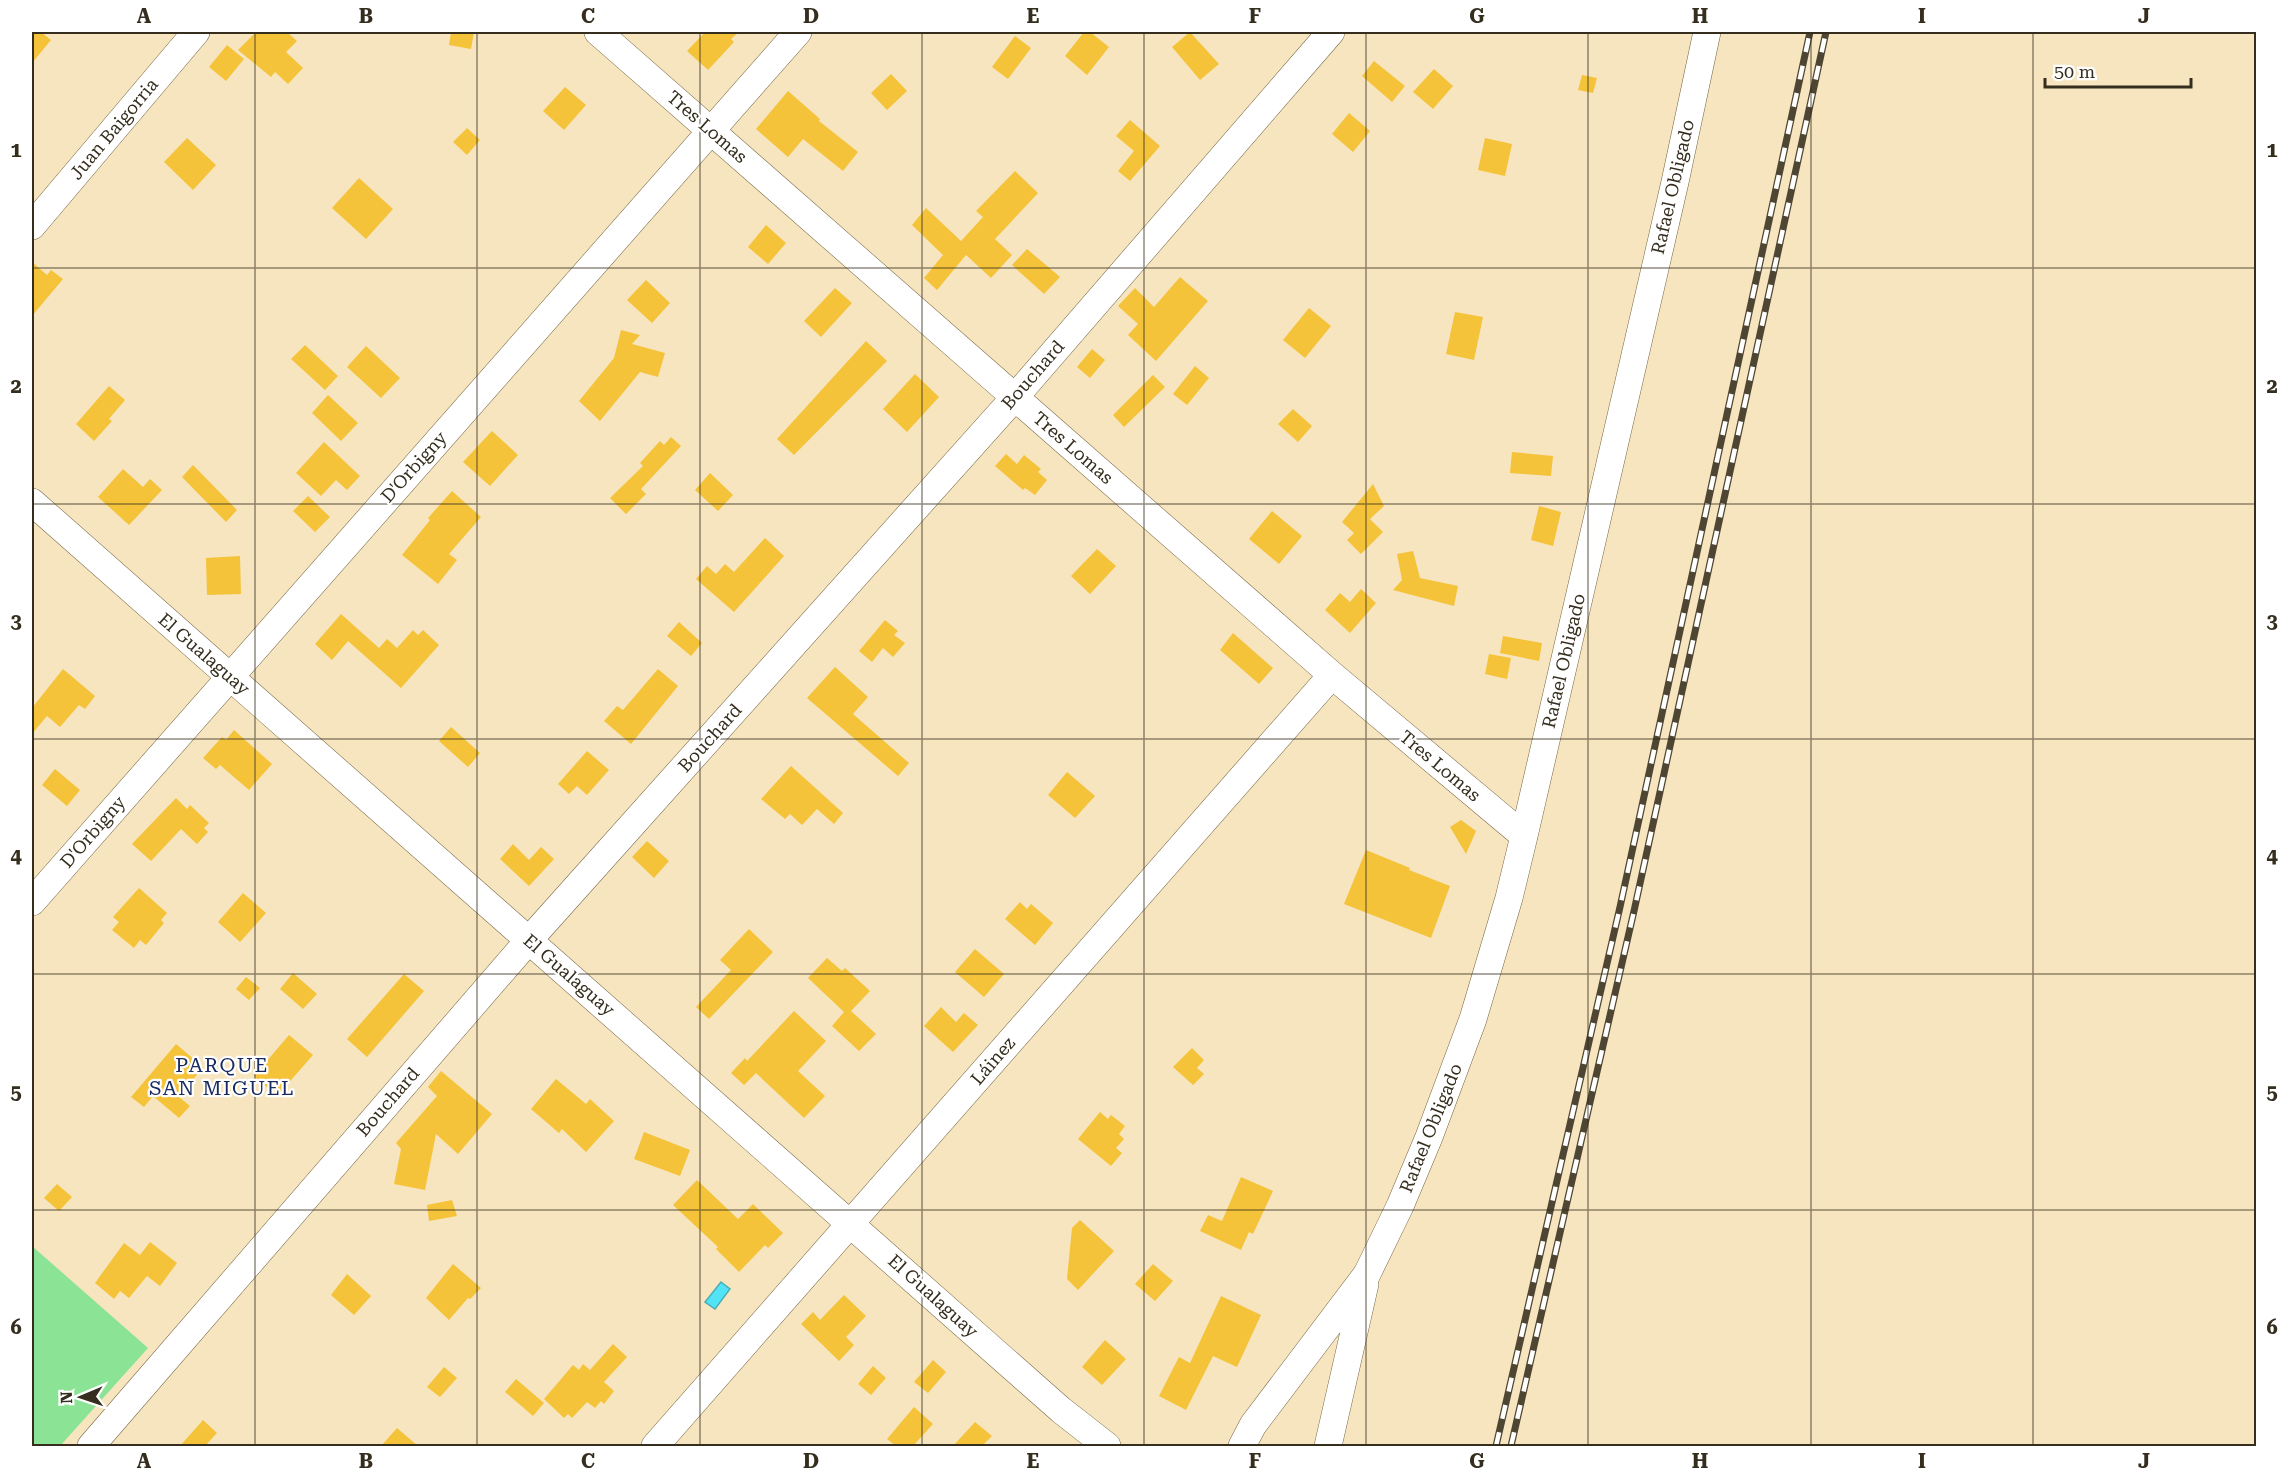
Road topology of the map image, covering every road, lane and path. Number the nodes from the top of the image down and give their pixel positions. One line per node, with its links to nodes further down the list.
1 (196, 32): 7 (street, Juan Baigorria)
2 (598, 32): 6 (street, Tres Lomas)
3 (798, 32): 6 (street, D'Orbigny)
4 (1331, 32): 8 (street, Bouchard)
5 (1707, 32): 12 (street, Rafael Obligado)
6 (712, 131): 8 (street, Tres Lomas); 11 (street, D'Orbigny)
7 (32, 226)
8 (1015, 397): 10 (street, Tres Lomas); 14 (street, Bouchard)
9 (32, 502): 11 (street, El Gualaguay)
10 (1332, 675): 12 (street, Tres Lomas); 15 (street, Láinez)
11 (229, 676): 13 (street, D'Orbigny); 14 (street, El Gualaguay)
12 (1524, 836): 16 (street, Rafael Obligado)
13 (32, 902)
14 (529, 939): 15 (street, El Gualaguay); 17 (street, Bouchard)
15 (851, 1223): 18 (street, Láinez); 19 (street, El Gualaguay)
16 (1367, 1274): 20 (street, Rafael Obligado); 21 (street, Rafael Obligado)
17 (91, 1446)
18 (655, 1446)
19 (1107, 1446)
20 (1242, 1446)
21 (1328, 1446)

